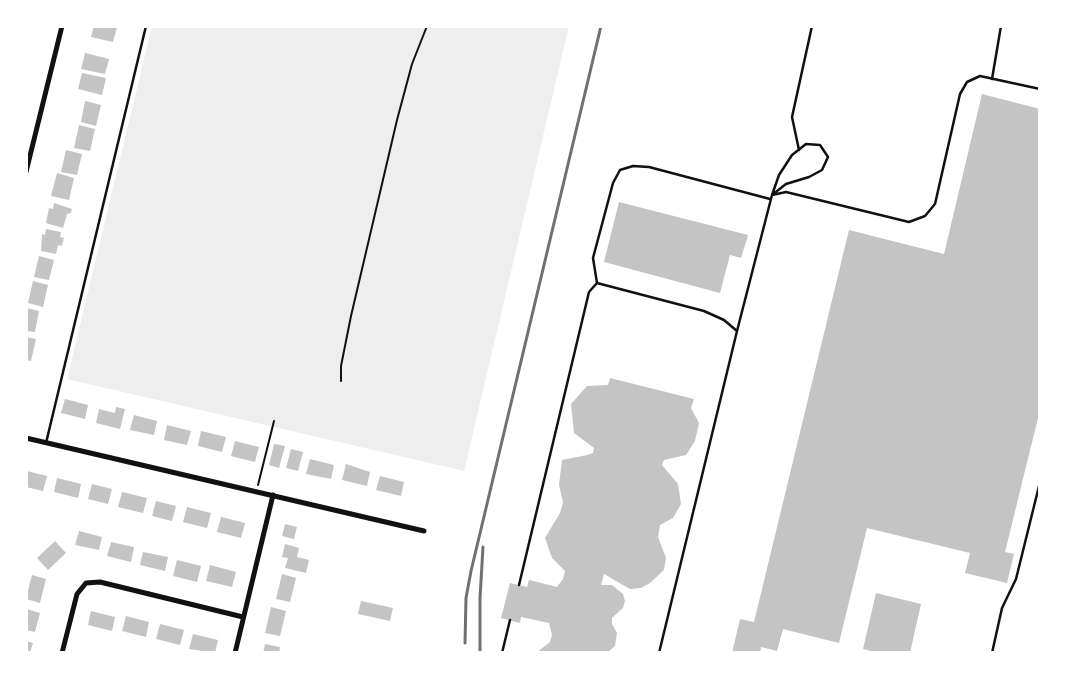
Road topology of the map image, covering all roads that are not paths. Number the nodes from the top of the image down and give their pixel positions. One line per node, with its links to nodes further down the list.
1 (62, 26): 8 (street)
2 (146, 26): 14 (lane)
3 (812, 26): 7 (lane)
4 (1001, 26): 5 (lane)
5 (992, 79): 6 (lane); 9 (lane)
6 (1040, 89)
7 (798, 150): 9 (lane); 9 (lane)
8 (26, 172)
9 (772, 195): 10 (lane)
10 (770, 199): 11 (lane); 12 (lane)
11 (597, 282): 12 (lane); 18 (lane)
12 (737, 331): 24 (lane)
13 (26, 438): 14 (street)
14 (46, 443): 16 (street)
15 (1040, 482): 25 (lane)
16 (273, 496): 17 (street); 19 (street)
17 (424, 531)
18 (519, 585)
19 (243, 617): 21 (street); 22 (street)
20 (510, 620): 23 (lane)
21 (62, 653)
22 (235, 653)
23 (502, 653)
24 (659, 653)
25 (992, 653)

